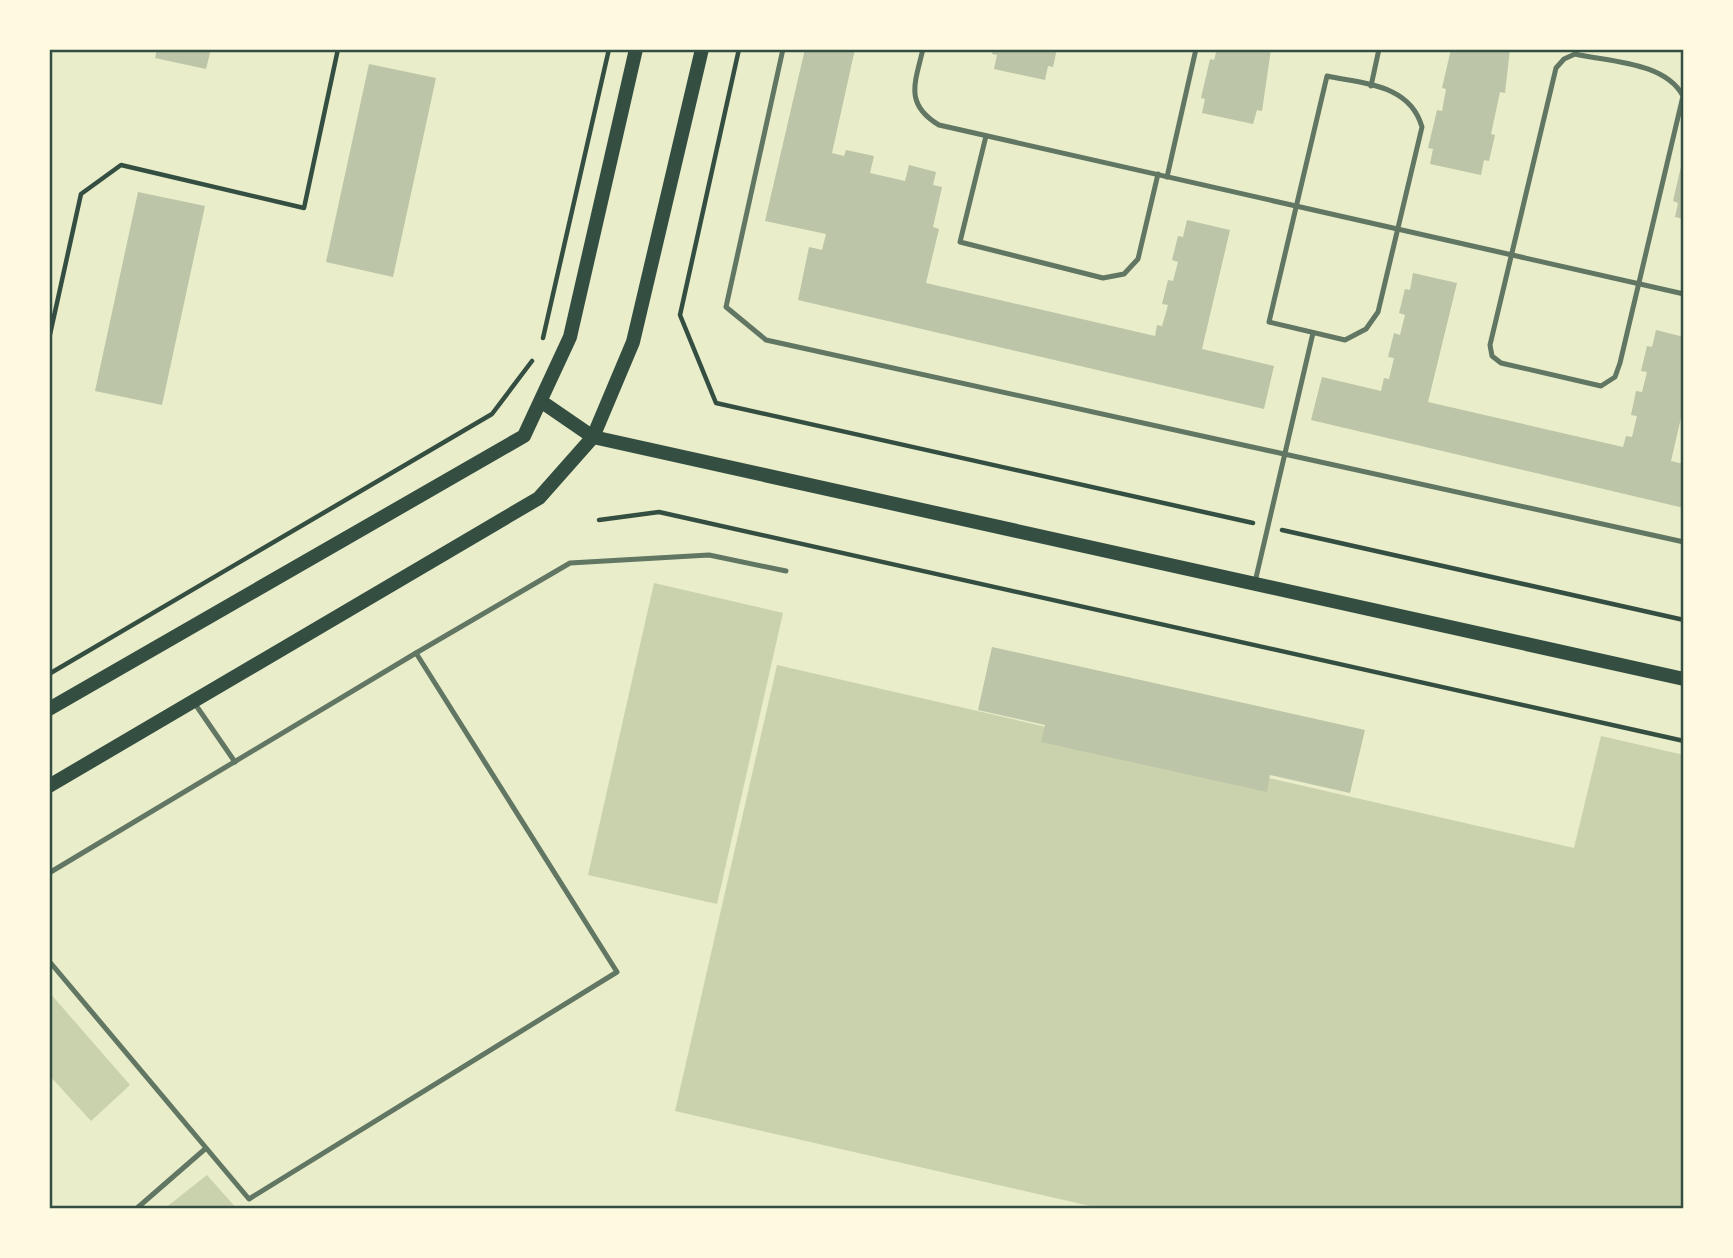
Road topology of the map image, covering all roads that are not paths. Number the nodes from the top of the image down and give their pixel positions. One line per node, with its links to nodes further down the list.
1 (636, 49): 17 (main road)
2 (702, 49): 18 (main road)
3 (783, 49): 19 (lane)
4 (923, 49): 8 (lane)
5 (1196, 49): 10 (lane)
6 (1379, 49): 7 (lane)
7 (1371, 86): 11 (lane); 12 (lane)
8 (986, 136): 9 (lane); 9 (lane)
9 (1158, 174): 10 (lane)
10 (1167, 177): 11 (lane)
11 (1296, 206): 12 (lane); 16 (lane)
12 (1398, 229): 13 (lane); 16 (lane)
13 (1511, 255): 14 (lane); 14 (lane); 14 (lane)
14 (1640, 284): 15 (lane)
15 (1684, 294)
16 (1313, 333): 19 (lane)
17 (542, 402): 18 (main road); 26 (main road)
18 (593, 437): 22 (main road); 25 (main road)
19 (1285, 454): 20 (lane); 22 (lane)
20 (1684, 542)
21 (786, 571): 23 (lane)
22 (1255, 584): 24 (main road)
23 (416, 653): 27 (lane); 31 (lane)
24 (1684, 679)
25 (193, 701): 27 (lane); 28 (main road)
26 (49, 709)
27 (234, 762): 29 (lane)
28 (49, 786)
29 (49, 873)
30 (49, 961): 31 (lane)
31 (205, 1149): 32 (lane)
32 (136, 1209)

